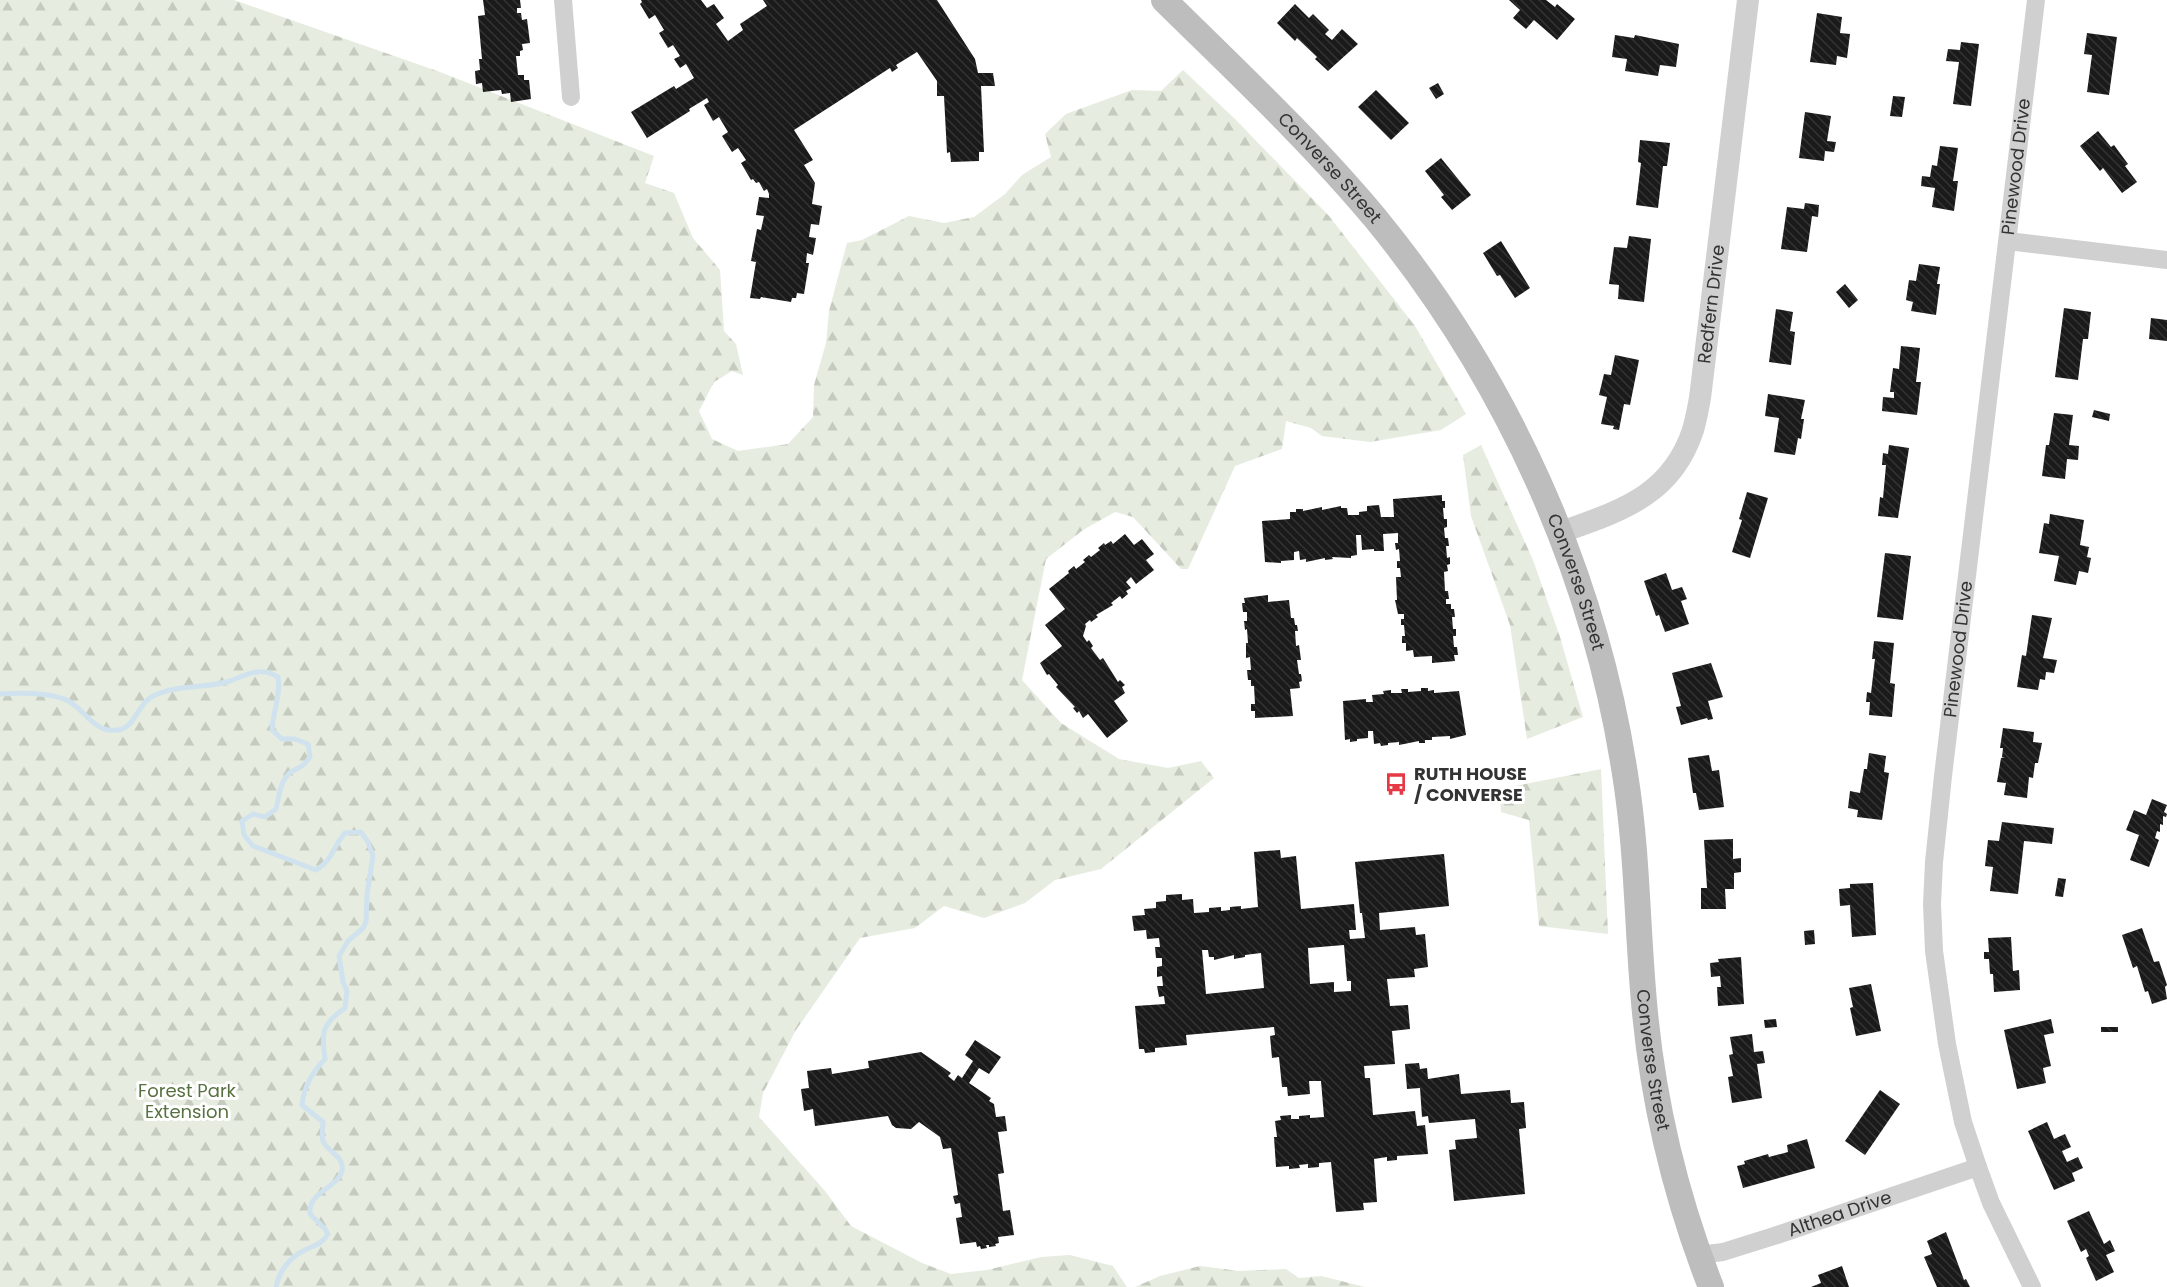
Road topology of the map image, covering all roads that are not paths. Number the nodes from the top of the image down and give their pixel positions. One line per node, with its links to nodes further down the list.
1 (563, 0): 5 (street)
2 (1164, 0): 8 (main road, Converse Street)
3 (1748, 0): 8 (street, Redfern Drive)
4 (2036, 0): 6 (street, Pinewood Drive)
5 (571, 97)
6 (2008, 241): 7 (street); 9 (street, Pinewood Drive)
7 (2167, 260)
8 (1559, 533): 10 (main road, Converse Street)
9 (1978, 1167): 10 (street, Althea Drive); 12 (street, Pinewood Drive)
10 (1699, 1255): 11 (main road, Converse Street)
11 (1711, 1287)
12 (2032, 1287)

